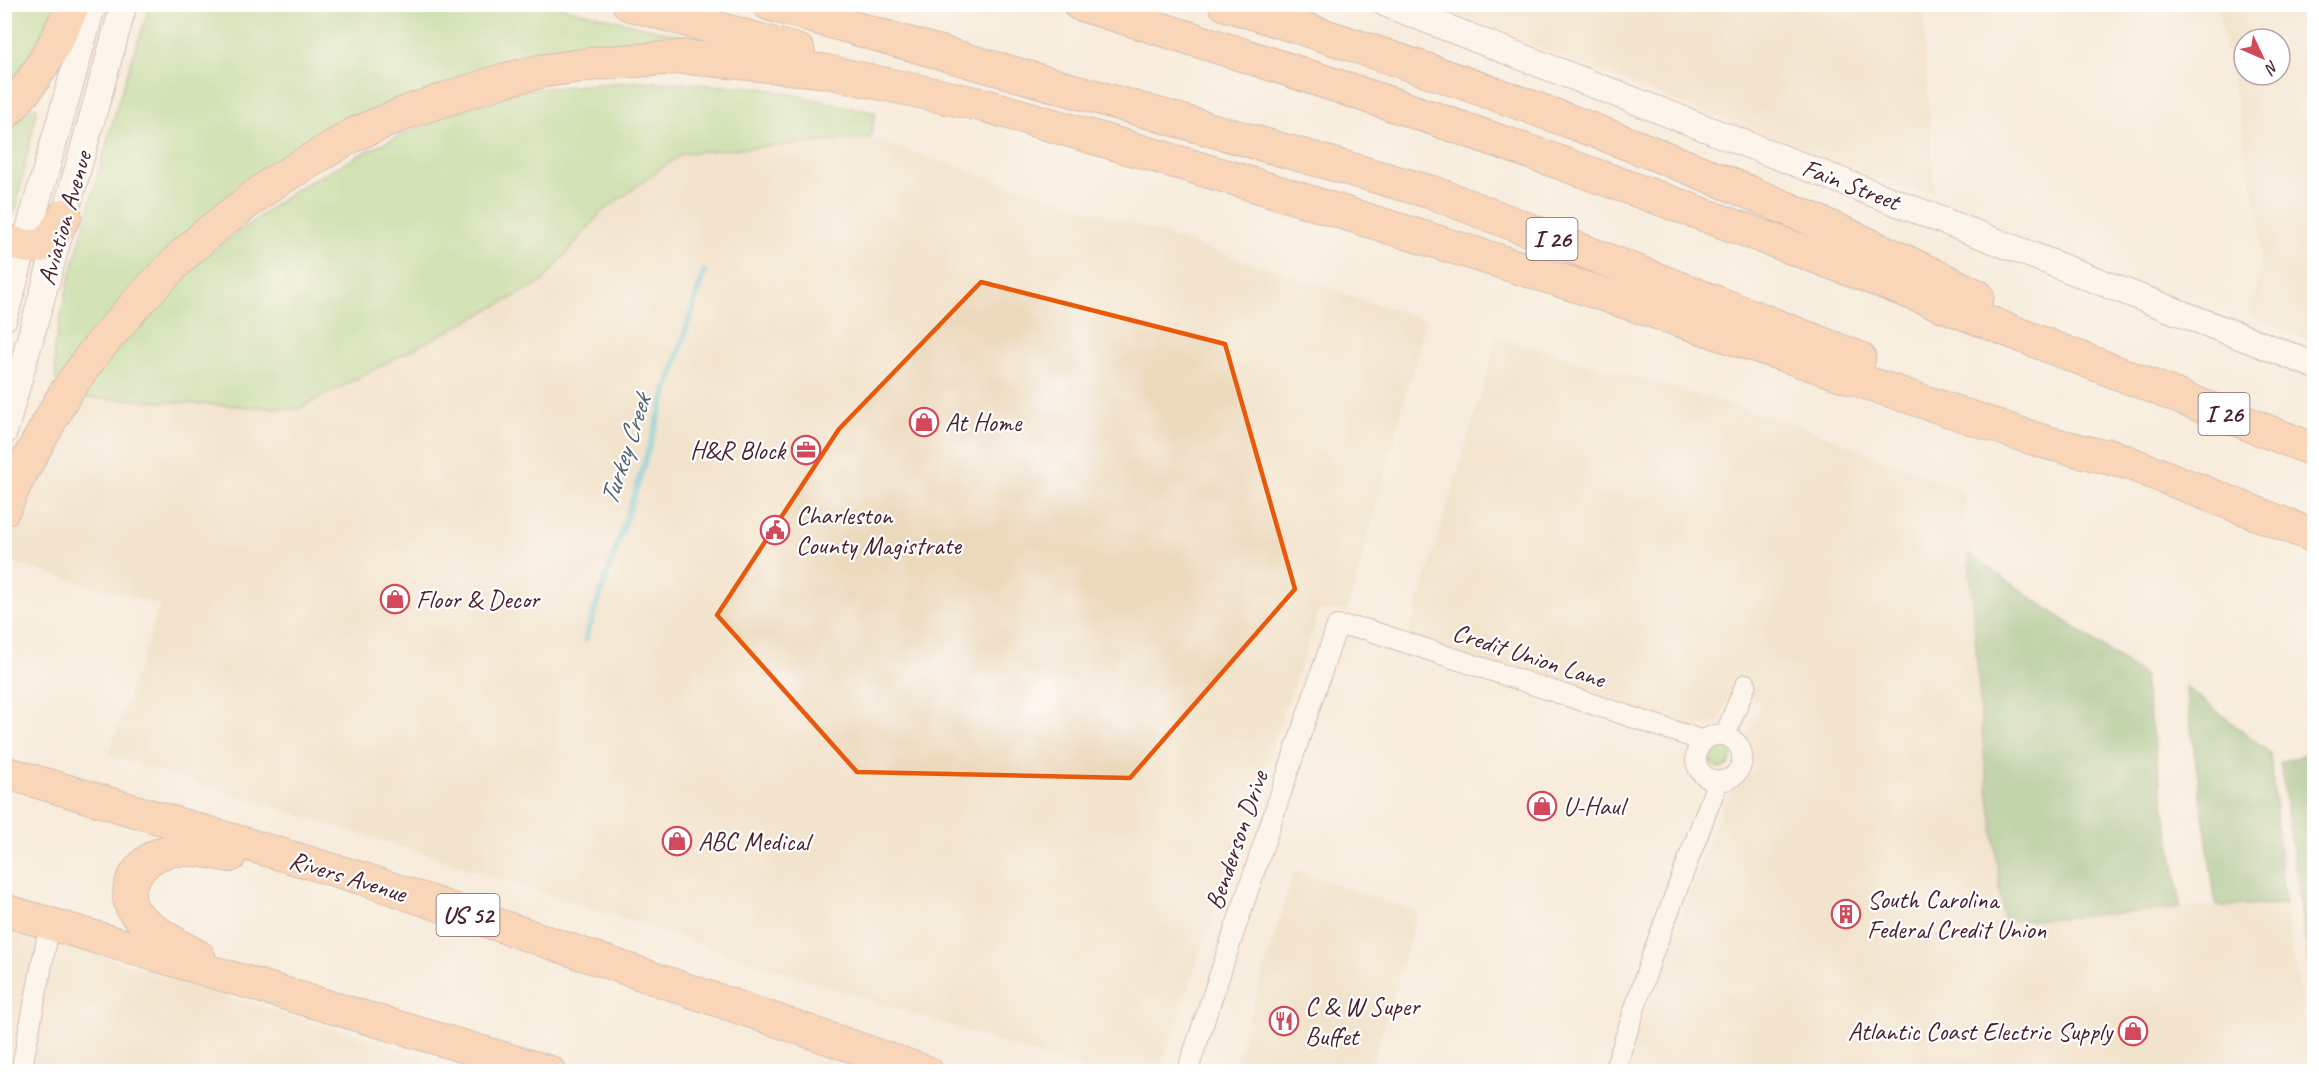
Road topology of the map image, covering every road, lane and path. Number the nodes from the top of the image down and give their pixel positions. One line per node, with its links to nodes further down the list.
1 (73, 4): 10 (highway)
2 (93, 4): 12 (street, Aviation Avenue)
3 (124, 4): 11 (street, Aviation Avenue)
4 (629, 4): 9 (highway)
5 (770, 4): 18 (highway, I 26)
6 (1079, 4): 15 (highway, I 26)
7 (1225, 4): 15 (highway)
8 (1386, 4): 14 (street, Fain Street)
9 (987, 106): 18 (highway); 19 (highway)
10 (4, 114)
11 (65, 215): 12 (highway); 16 (street, Aviation Avenue)
12 (14, 244): 13 (street, Aviation Avenue)
13 (4, 318)
14 (2314, 366)
15 (2133, 378): 17 (highway, I 26)
16 (4, 432)
17 (2314, 450)
18 (2129, 463): 20 (highway, I 26)
19 (4, 510)
20 (2314, 536)
21 (1336, 626): 24 (street, Credit Union Lane); 35 (street, Benderson Drive)
22 (1746, 684): 23 (street)
23 (1725, 735): 24 (street); 26 (street)
24 (1704, 741): 26 (street)
25 (4, 772): 27 (main road, Rivers Avenue / US 52)
26 (1718, 782): 36 (street)
27 (363, 879): 31 (main road); 34 (main road, Rivers Avenue / US 52)
28 (4, 892): 30 (main road)
29 (4, 910): 30 (main road)
30 (50, 923): 31 (main road); 32 (street)
31 (234, 980): 33 (main road)
32 (21, 1071)
33 (550, 1071)
34 (927, 1071)
35 (1187, 1071)
36 (1614, 1071)

